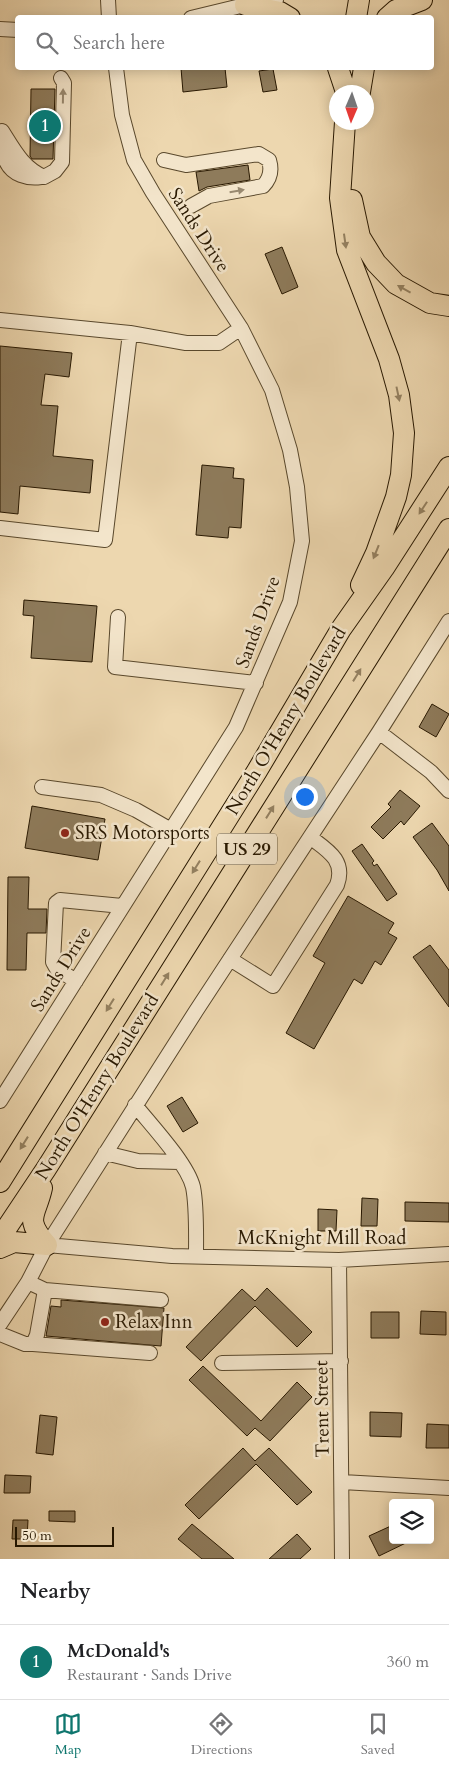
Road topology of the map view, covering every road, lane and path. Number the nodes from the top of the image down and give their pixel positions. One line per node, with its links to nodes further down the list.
1 (108, 0): 6 (street)
2 (276, 0): 5 (street)
3 (359, 0): 9 (highway)
4 (422, 0): 10 (highway)
5 (246, 5): 7 (street); 8 (highway)
6 (109, 15)
7 (204, 15)
8 (285, 15)
9 (356, 15)
10 (390, 15)
11 (0, 29): 12 (street)
12 (15, 30)
13 (116, 70): 28 (street, Sands Drive)
14 (339, 70): 18 (highway)
15 (350, 70): 19 (highway)
16 (364, 70): 20 (highway)
17 (62, 78): 23 (street, one-way to 17)
18 (344, 85)
19 (348, 85)
20 (361, 85)
21 (344, 130): 35 (highway, one-way to 35)
22 (356, 130): 26 (highway, one-way to 22)
23 (2, 131)
24 (164, 160): 25 (street, one-way to 24)
25 (191, 206)
26 (449, 306)
27 (0, 320): 29 (street)
28 (241, 328): 29 (street); 36 (street, Sands Drive)
29 (130, 333): 31 (street)
30 (449, 467): 35 (highway, North O'Henry Boulevard / US 29, one-way to 35)
31 (0, 528)
32 (449, 529): 49 (highway, North O'Henry Boulevard / US 29, one-way to 32)
33 (118, 617): 36 (street)
34 (449, 622): 37 (street)
35 (341, 628): 50 (highway, North O'Henry Boulevard / US 29, one-way to 50)
36 (256, 683): 40 (street, Sands Drive)
37 (379, 732): 39 (street); 41 (street)
38 (42, 787): 40 (street)
39 (449, 791)
40 (170, 830): 42 (street, Sands Drive)
41 (310, 837): 43 (street); 43 (street)
42 (122, 906): 44 (street, Sands Drive); 44 (street)
43 (230, 958): 46 (street)
44 (76, 981): 45 (street, Sands Drive)
45 (0, 1101)
46 (135, 1105): 47 (street); 48 (street)
47 (105, 1153): 48 (street); 52 (street)
48 (180, 1162): 55 (street)
49 (46, 1169): 51 (highway, North O'Henry Boulevard / US 29); 52 (highway)
50 (0, 1182)
51 (0, 1238)
52 (46, 1245): 53 (highway); 55 (street, McKnight Mill Road); 57 (street)
53 (0, 1248)
54 (449, 1254): 56 (street, McKnight Mill Road)
55 (196, 1256): 56 (street, McKnight Mill Road)
56 (339, 1260): 64 (street, Trent Street)
57 (28, 1282): 58 (street); 60 (street)
58 (45, 1290): 59 (street); 62 (street)
59 (161, 1300)
60 (0, 1324)
61 (0, 1334): 62 (street)
62 (33, 1344): 63 (street)
63 (150, 1353)
64 (341, 1361): 65 (street); 66 (street, Trent Street)
65 (222, 1362)
66 (342, 1482): 67 (street); 68 (street, Trent Street)
67 (449, 1488)
68 (342, 1559)

